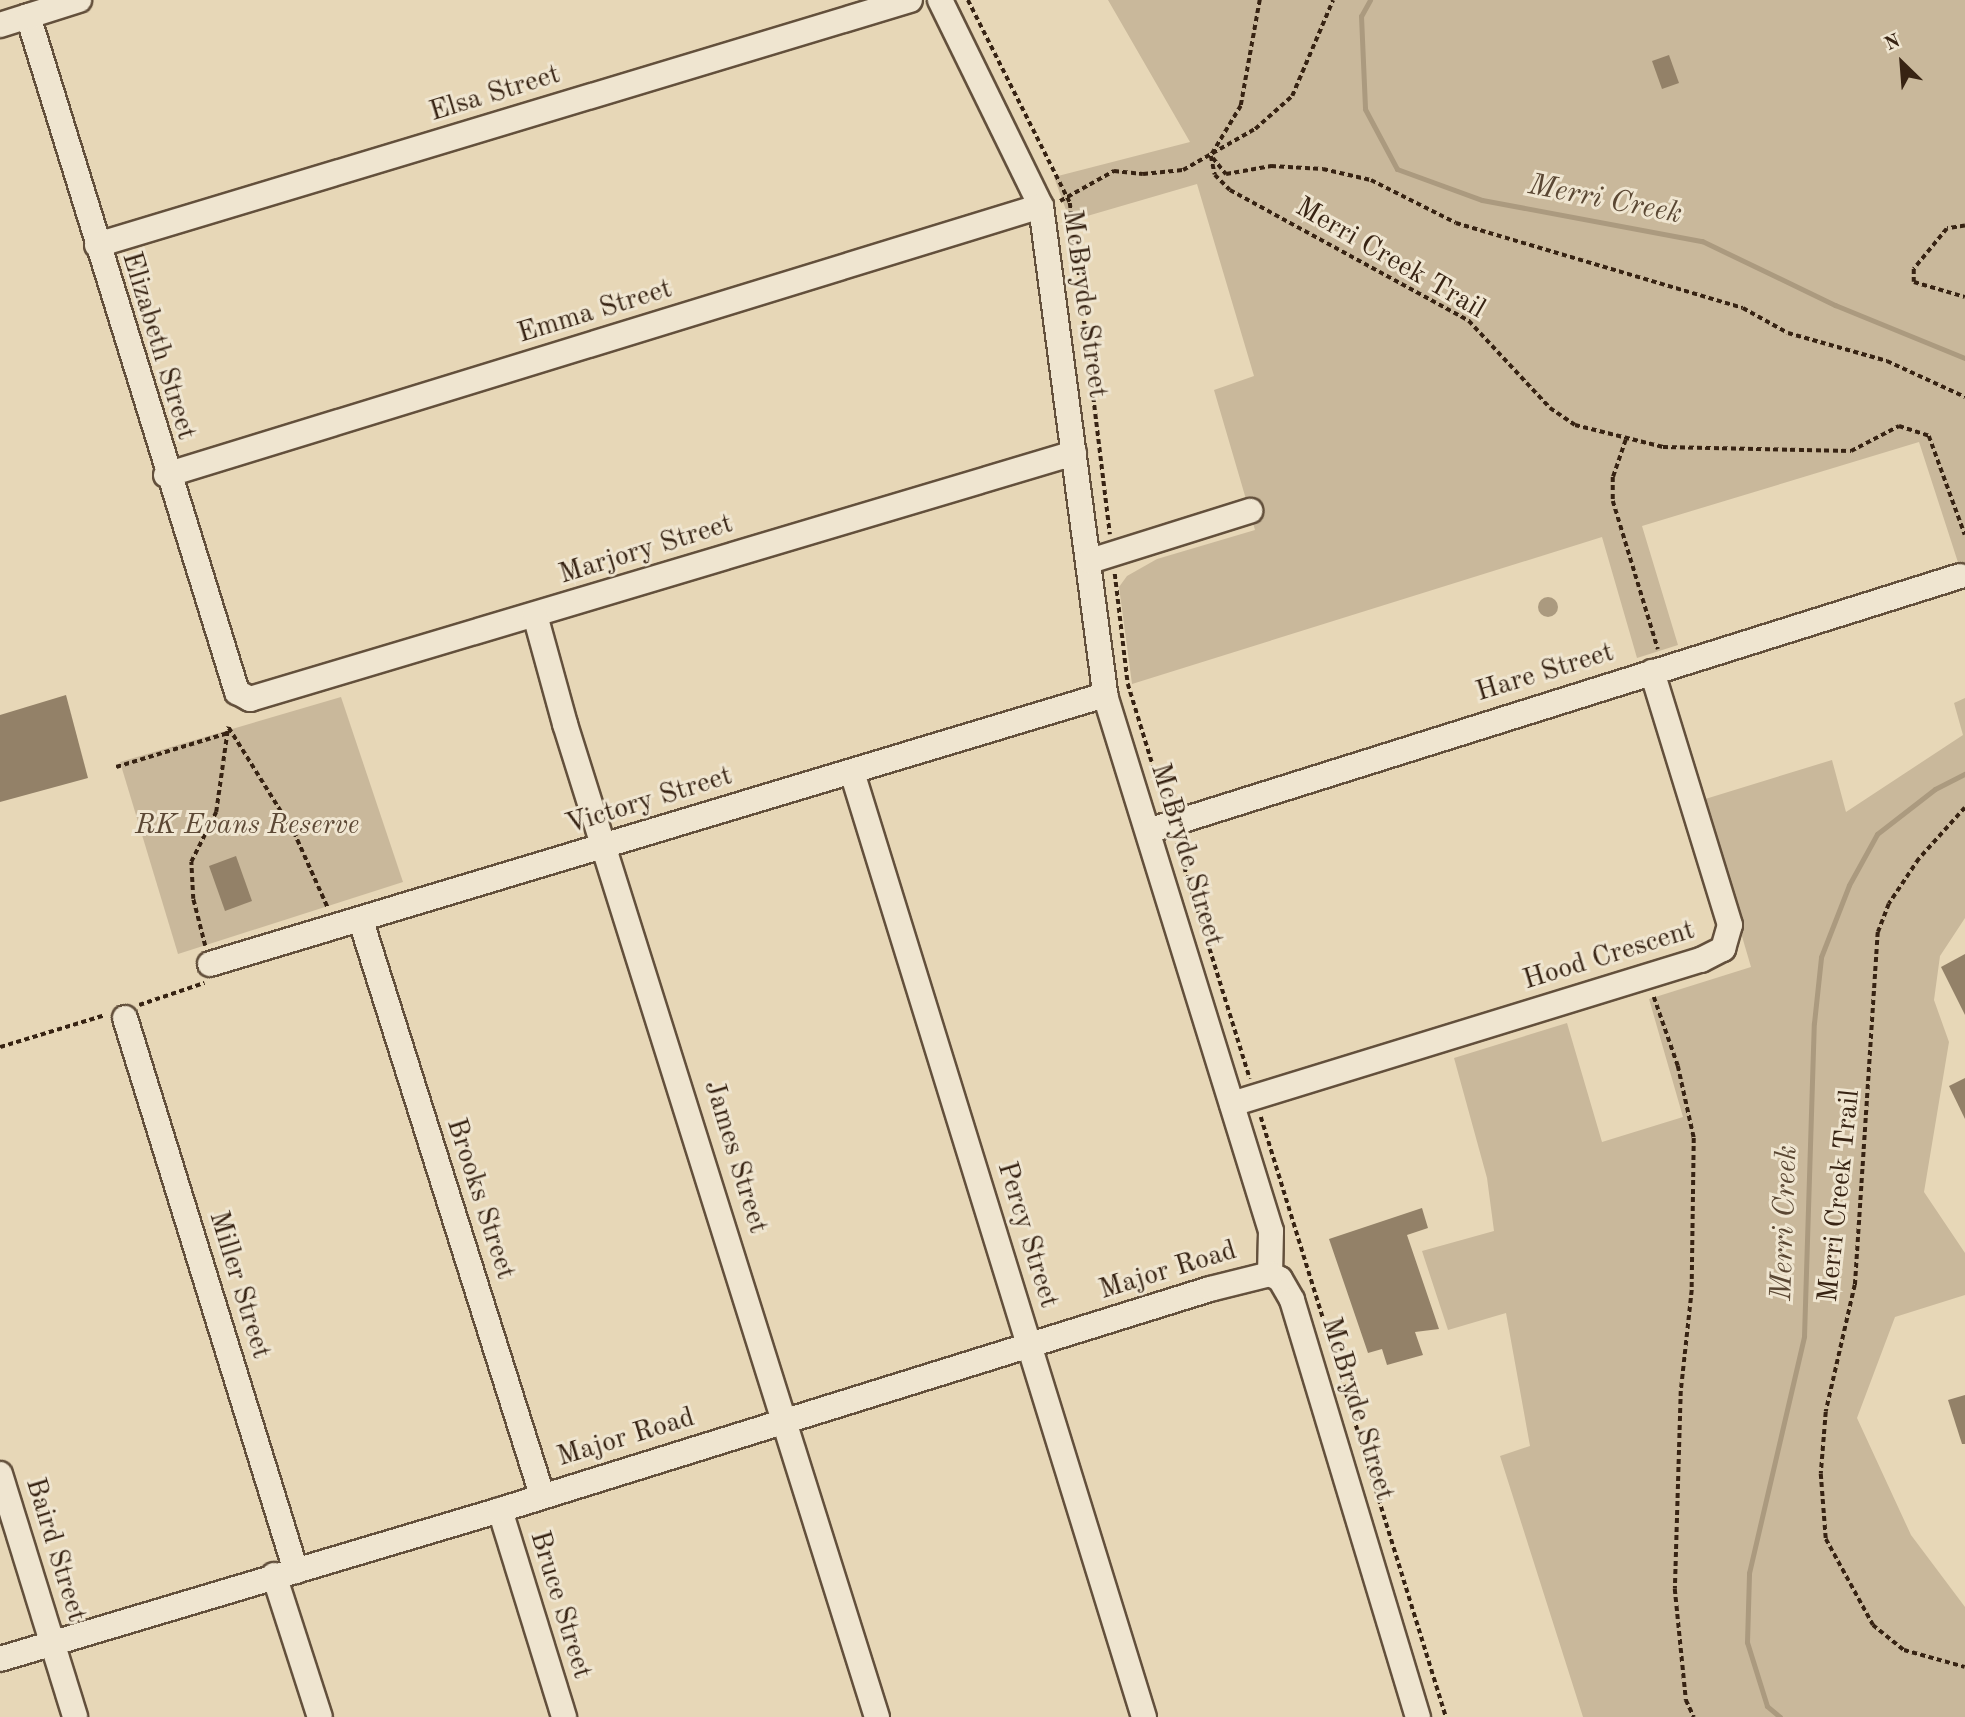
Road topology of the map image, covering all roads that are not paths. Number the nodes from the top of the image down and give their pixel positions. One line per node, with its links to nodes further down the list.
1 (79, 0): 4 (street)
2 (910, 0): 7 (street, Elsa Street)
3 (940, 0): 6 (street, McBryde Street)
4 (28, 16): 5 (street); 7 (street, Elizabeth Street)
5 (0, 25)
6 (1041, 206): 8 (street, McBryde Street); 9 (street, Emma Street)
7 (97, 245): 9 (street, Elizabeth Street)
8 (1074, 453): 11 (street, McBryde Street); 13 (street, Marjory Street)
9 (166, 475): 15 (street, Elizabeth Street)
10 (1250, 511): 11 (street)
11 (1101, 558): 16 (street, McBryde Street)
12 (1960, 576): 14 (street, Hare Street)
13 (535, 615): 15 (street, Marjory Street); 19 (street, James Street)
14 (1658, 670): 18 (street, Hare Street); 23 (street, Hood Crescent)
15 (237, 692)
16 (1105, 695): 17 (street, Victory Street); 18 (street, McBryde Street)
17 (852, 772): 19 (street, Victory Street); 25 (street, Percy Street)
18 (1159, 828): 23 (street, McBryde Street)
19 (606, 845): 20 (street, Victory Street); 26 (street, James Street)
20 (361, 921): 21 (street, Victory Street); 28 (street, Brooks Street)
21 (210, 964)
22 (125, 1018): 31 (street, Miller Street)
23 (1244, 1100): 24 (street, McBryde Street)
24 (1270, 1275): 25 (street, Major Road); 39 (street, McBryde Street)
25 (1029, 1344): 26 (street, Major Road); 38 (street, Percy Street)
26 (786, 1420): 28 (street, Major Road); 37 (street, James Street)
27 (0, 1474): 30 (street, Baird Street)
28 (542, 1495): 29 (street, Major Road)
29 (500, 1510): 31 (street, Major Road); 36 (street, Bruce Street)
30 (7, 1518): 32 (street, Baird Street)
31 (285, 1573): 32 (street, Major Road); 35 (street, Miller Street)
32 (53, 1643): 33 (street, Major Road); 34 (street, Baird Street)
33 (0, 1660)
34 (75, 1717)
35 (320, 1717)
36 (564, 1717)
37 (877, 1717)
38 (1144, 1717)
39 (1418, 1717)

